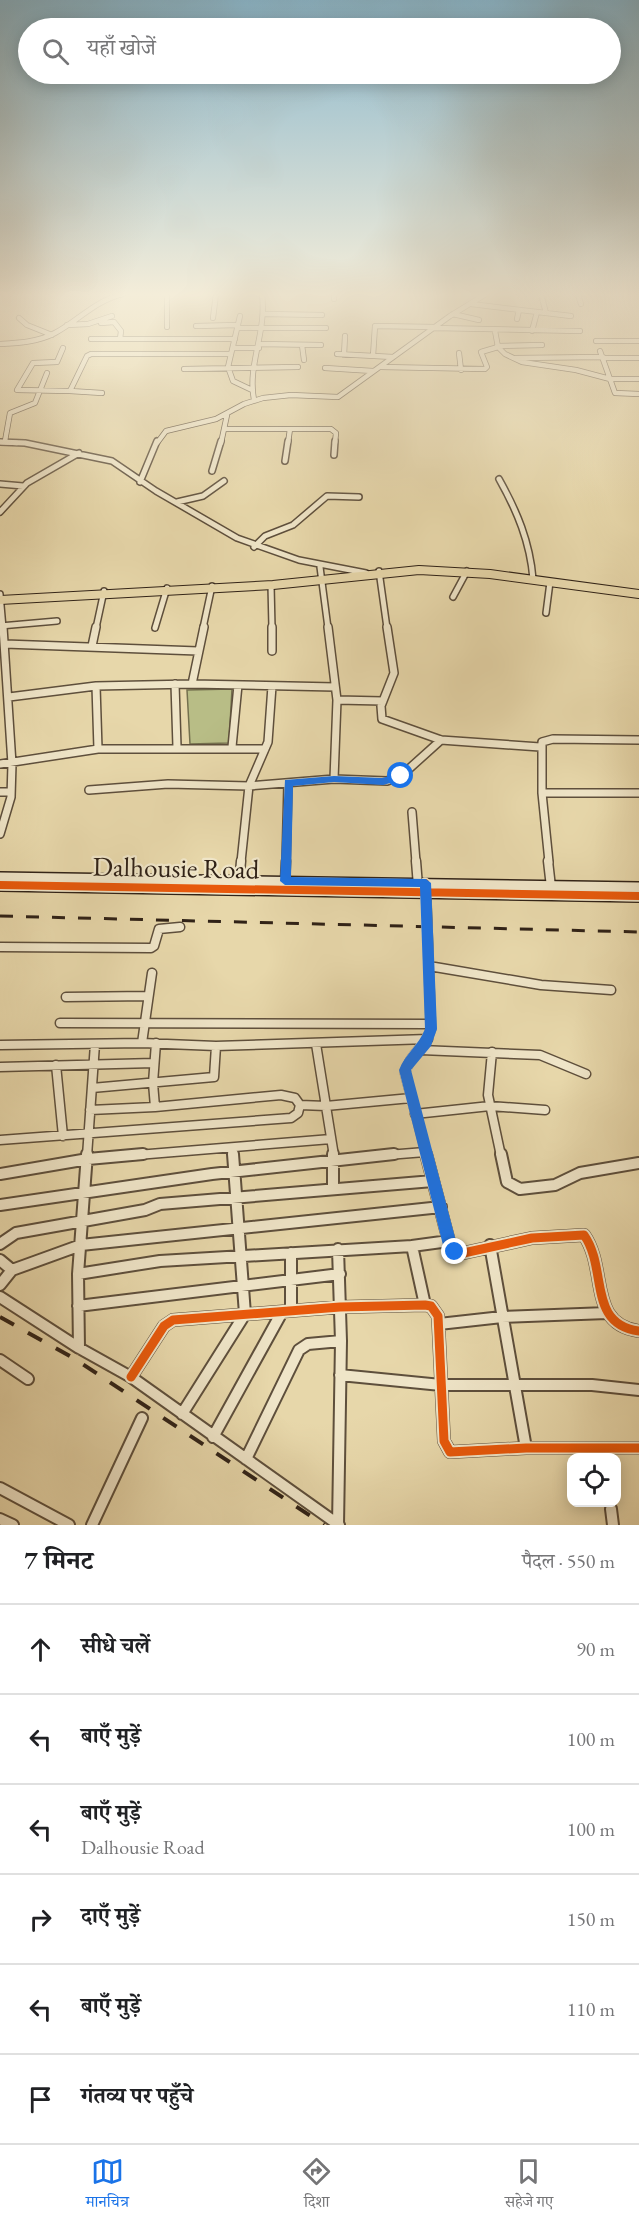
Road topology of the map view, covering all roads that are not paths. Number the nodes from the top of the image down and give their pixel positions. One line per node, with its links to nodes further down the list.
1 (30, 365): 20 (street)
2 (84, 365): 21 (street)
3 (382, 365): 10 (street)
4 (460, 365): 14 (street)
5 (486, 365): 14 (street)
6 (543, 365): 17 (street)
7 (606, 365): 17 (street)
8 (255, 366): 9 (street); 11 (street); 19 (street)
9 (298, 367)
10 (380, 367): 14 (street); 15 (street)
11 (228, 368): 13 (street); 19 (street)
12 (325, 368): 15 (street)
13 (184, 369)
14 (461, 370)
15 (373, 371): 24 (street)
16 (47, 373): 20 (street)
17 (610, 379): 18 (street); 23 (street)
18 (639, 379)
19 (252, 390): 24 (street)
20 (41, 391): 21 (street); 28 (street)
21 (70, 391): 22 (street)
22 (102, 393)
23 (639, 394)
24 (254, 400): 25 (street)
25 (227, 415): 26 (street); 35 (street)
26 (225, 429): 27 (street); 32 (street)
27 (290, 429): 30 (street); 31 (street)
28 (2, 442): 29 (street)
29 (79, 453): 35 (street); 37 (street)
30 (334, 455)
31 (285, 461)
32 (212, 471)
33 (499, 479): 46 (street)
34 (224, 481): 39 (street)
35 (140, 482): 39 (street)
36 (0, 484): 37 (street)
37 (23, 486): 40 (street)
38 (359, 497): 41 (street)
39 (177, 502): 41 (street)
40 (0, 512)
41 (254, 547): 42 (street)
42 (320, 567): 45 (street); 47 (street)
43 (467, 571): 44 (main road); 46 (main road); 54 (street)
44 (379, 572): 45 (main road); 73 (street)
45 (366, 573): 47 (main road)
46 (533, 579): 48 (main road)
47 (324, 581): 49 (main road); 70 (street)
48 (550, 582): 53 (main road); 56 (street)
49 (272, 585): 50 (main road); 63 (street)
50 (212, 586): 51 (main road); 62 (street)
51 (167, 588): 52 (main road); 59 (street)
52 (104, 591): 55 (main road); 61 (street)
53 (639, 594)
54 (453, 597)
55 (1, 598): 58 (street)
56 (546, 613)
57 (57, 621): 58 (street)
58 (2, 626): 60 (street)
59 (155, 628)
60 (4, 644): 61 (street); 64 (street)
61 (92, 646): 62 (street)
62 (198, 651): 66 (street)
63 (272, 651)
64 (2, 655): 71 (street)
65 (175, 684): 66 (street); 68 (street); 76 (street)
66 (192, 684): 67 (street)
67 (238, 685): 69 (street); 77 (street)
68 (96, 686): 71 (street); 79 (street)
69 (272, 686): 70 (street); 80 (street)
70 (335, 687): 72 (street)
71 (9, 697): 82 (street)
72 (337, 700): 73 (street); 83 (street)
73 (383, 701): 74 (street)
74 (441, 740): 78 (street); 83 (street)
75 (639, 740): 78 (street)
76 (177, 747): 77 (street); 79 (street)
77 (232, 747): 80 (street)
78 (540, 747): 89 (street)
79 (98, 748): 82 (street)
80 (265, 748): 85 (street)
81 (0, 764): 82 (street)
82 (12, 764): 88 (street)
83 (334, 779): 84 (street)
84 (288, 783): 85 (street); 94 (street)
85 (249, 786): 86 (street); 96 (street)
86 (89, 790)
87 (0, 792): 88 (street)
88 (11, 792): 92 (street)
89 (542, 793): 90 (street); 98 (street)
90 (639, 794)
91 (412, 812): 97 (street)
92 (0, 834)
93 (0, 878): 96 (street, Dalhousie Road)
94 (285, 881): 96 (street, Dalhousie Road); 97 (street, Dalhousie Road)
95 (0, 885): 96 (street, Dalhousie Road)
96 (239, 885): 97 (street, Dalhousie Road)
97 (422, 887): 98 (street, Dalhousie Road); 100 (street, Dalhousie Road); 103 (street)
98 (551, 887): 99 (street, Dalhousie Road)
99 (639, 888)
100 (639, 897)
101 (180, 927): 102 (street)
102 (0, 947)
103 (429, 966): 105 (street); 110 (street)
104 (152, 973): 106 (street)
105 (610, 990)
106 (148, 996): 107 (street); 108 (street)
107 (66, 997)
108 (145, 1022): 109 (street); 110 (street); 112 (street)
109 (60, 1023)
110 (430, 1024): 111 (street)
111 (428, 1039): 115 (street); 118 (street)
112 (142, 1043): 113 (street); 114 (street)
113 (156, 1043): 117 (street); 120 (street)
114 (95, 1044): 116 (street); 121 (street)
115 (316, 1044): 117 (street); 129 (street)
116 (0, 1045)
117 (216, 1046): 125 (street)
118 (421, 1050): 119 (street); 127 (street)
119 (492, 1052): 124 (street); 130 (street)
120 (154, 1063): 121 (street); 125 (street)
121 (94, 1064): 122 (street); 126 (street)
122 (56, 1065): 123 (street); 136 (street)
123 (0, 1067)
124 (586, 1074)
125 (153, 1083): 126 (street); 131 (street)
126 (92, 1088): 132 (street)
127 (411, 1098): 129 (street); 134 (street)
128 (300, 1105): 129 (street); 131 (street); 135 (street)
129 (326, 1106): 137 (street)
130 (490, 1106): 133 (street); 134 (street); 143 (street)
131 (155, 1107): 132 (street)
132 (90, 1110): 135 (street)
133 (545, 1110)
134 (415, 1113): 140 (street)
135 (88, 1134): 136 (street); 142 (street)
136 (63, 1136): 138 (street)
137 (331, 1139): 139 (street); 141 (street)
138 (0, 1140)
139 (232, 1148): 142 (street); 144 (street)
140 (425, 1152): 141 (street); 146 (street)
141 (334, 1158): 144 (street); 147 (street)
142 (88, 1159): 145 (street); 148 (street)
143 (639, 1163)
144 (235, 1172): 148 (street); 149 (street)
145 (0, 1174)
146 (433, 1181): 147 (street); 151 (street)
147 (333, 1190): 149 (street)
148 (86, 1192): 150 (street); 152 (street)
149 (236, 1198): 152 (street); 153 (street)
150 (0, 1205)
151 (441, 1207): 153 (street); 154 (street)
152 (83, 1222): 155 (street); 156 (street)
153 (238, 1229): 156 (street); 161 (street)
154 (449, 1241): 157 (street); 158 (street)
155 (0, 1244)
156 (81, 1245): 163 (street); 164 (street)
157 (490, 1245): 174 (street); 176 (street)
158 (412, 1246): 159 (street); 170 (street)
159 (338, 1249): 160 (street); 165 (street)
160 (291, 1253): 161 (street); 166 (street)
161 (240, 1256): 164 (street); 168 (street)
162 (0, 1260): 163 (street)
163 (12, 1270): 167 (street)
164 (78, 1274): 171 (street)
165 (340, 1274): 166 (street); 172 (street)
166 (291, 1279): 168 (street); 173 (street)
167 (0, 1285)
168 (243, 1285): 171 (street); 175 (street)
169 (0, 1298): 180 (street)
170 (425, 1305): 172 (street); 177 (street)
171 (78, 1306): 180 (street)
172 (340, 1307): 173 (street); 179 (street)
173 (287, 1312): 175 (street); 190 (street)
174 (607, 1313): 176 (street); 178 (street)
175 (245, 1314): 183 (street); 188 (street)
176 (502, 1317): 177 (street); 185 (street)
177 (439, 1324): 186 (street)
178 (639, 1331)
179 (341, 1341): 182 (street); 193 (street)
180 (79, 1348): 183 (street)
181 (0, 1360): 184 (street)
182 (340, 1375): 186 (street); 200 (street)
183 (131, 1377): 188 (street)
184 (28, 1379)
185 (516, 1383): 186 (street); 187 (street); 191 (street)
186 (441, 1385): 191 (street)
187 (639, 1390)
188 (182, 1414): 190 (street)
189 (142, 1418): 199 (street)
190 (213, 1437): 193 (street)
191 (526, 1448): 192 (street)
192 (639, 1448)
193 (246, 1459): 200 (street)
194 (0, 1488): 198 (street)
195 (610, 1509): 201 (street)
196 (0, 1519): 197 (street)
197 (13, 1525)
198 (69, 1525)
199 (92, 1525)
200 (339, 1525)
201 (612, 1525)

